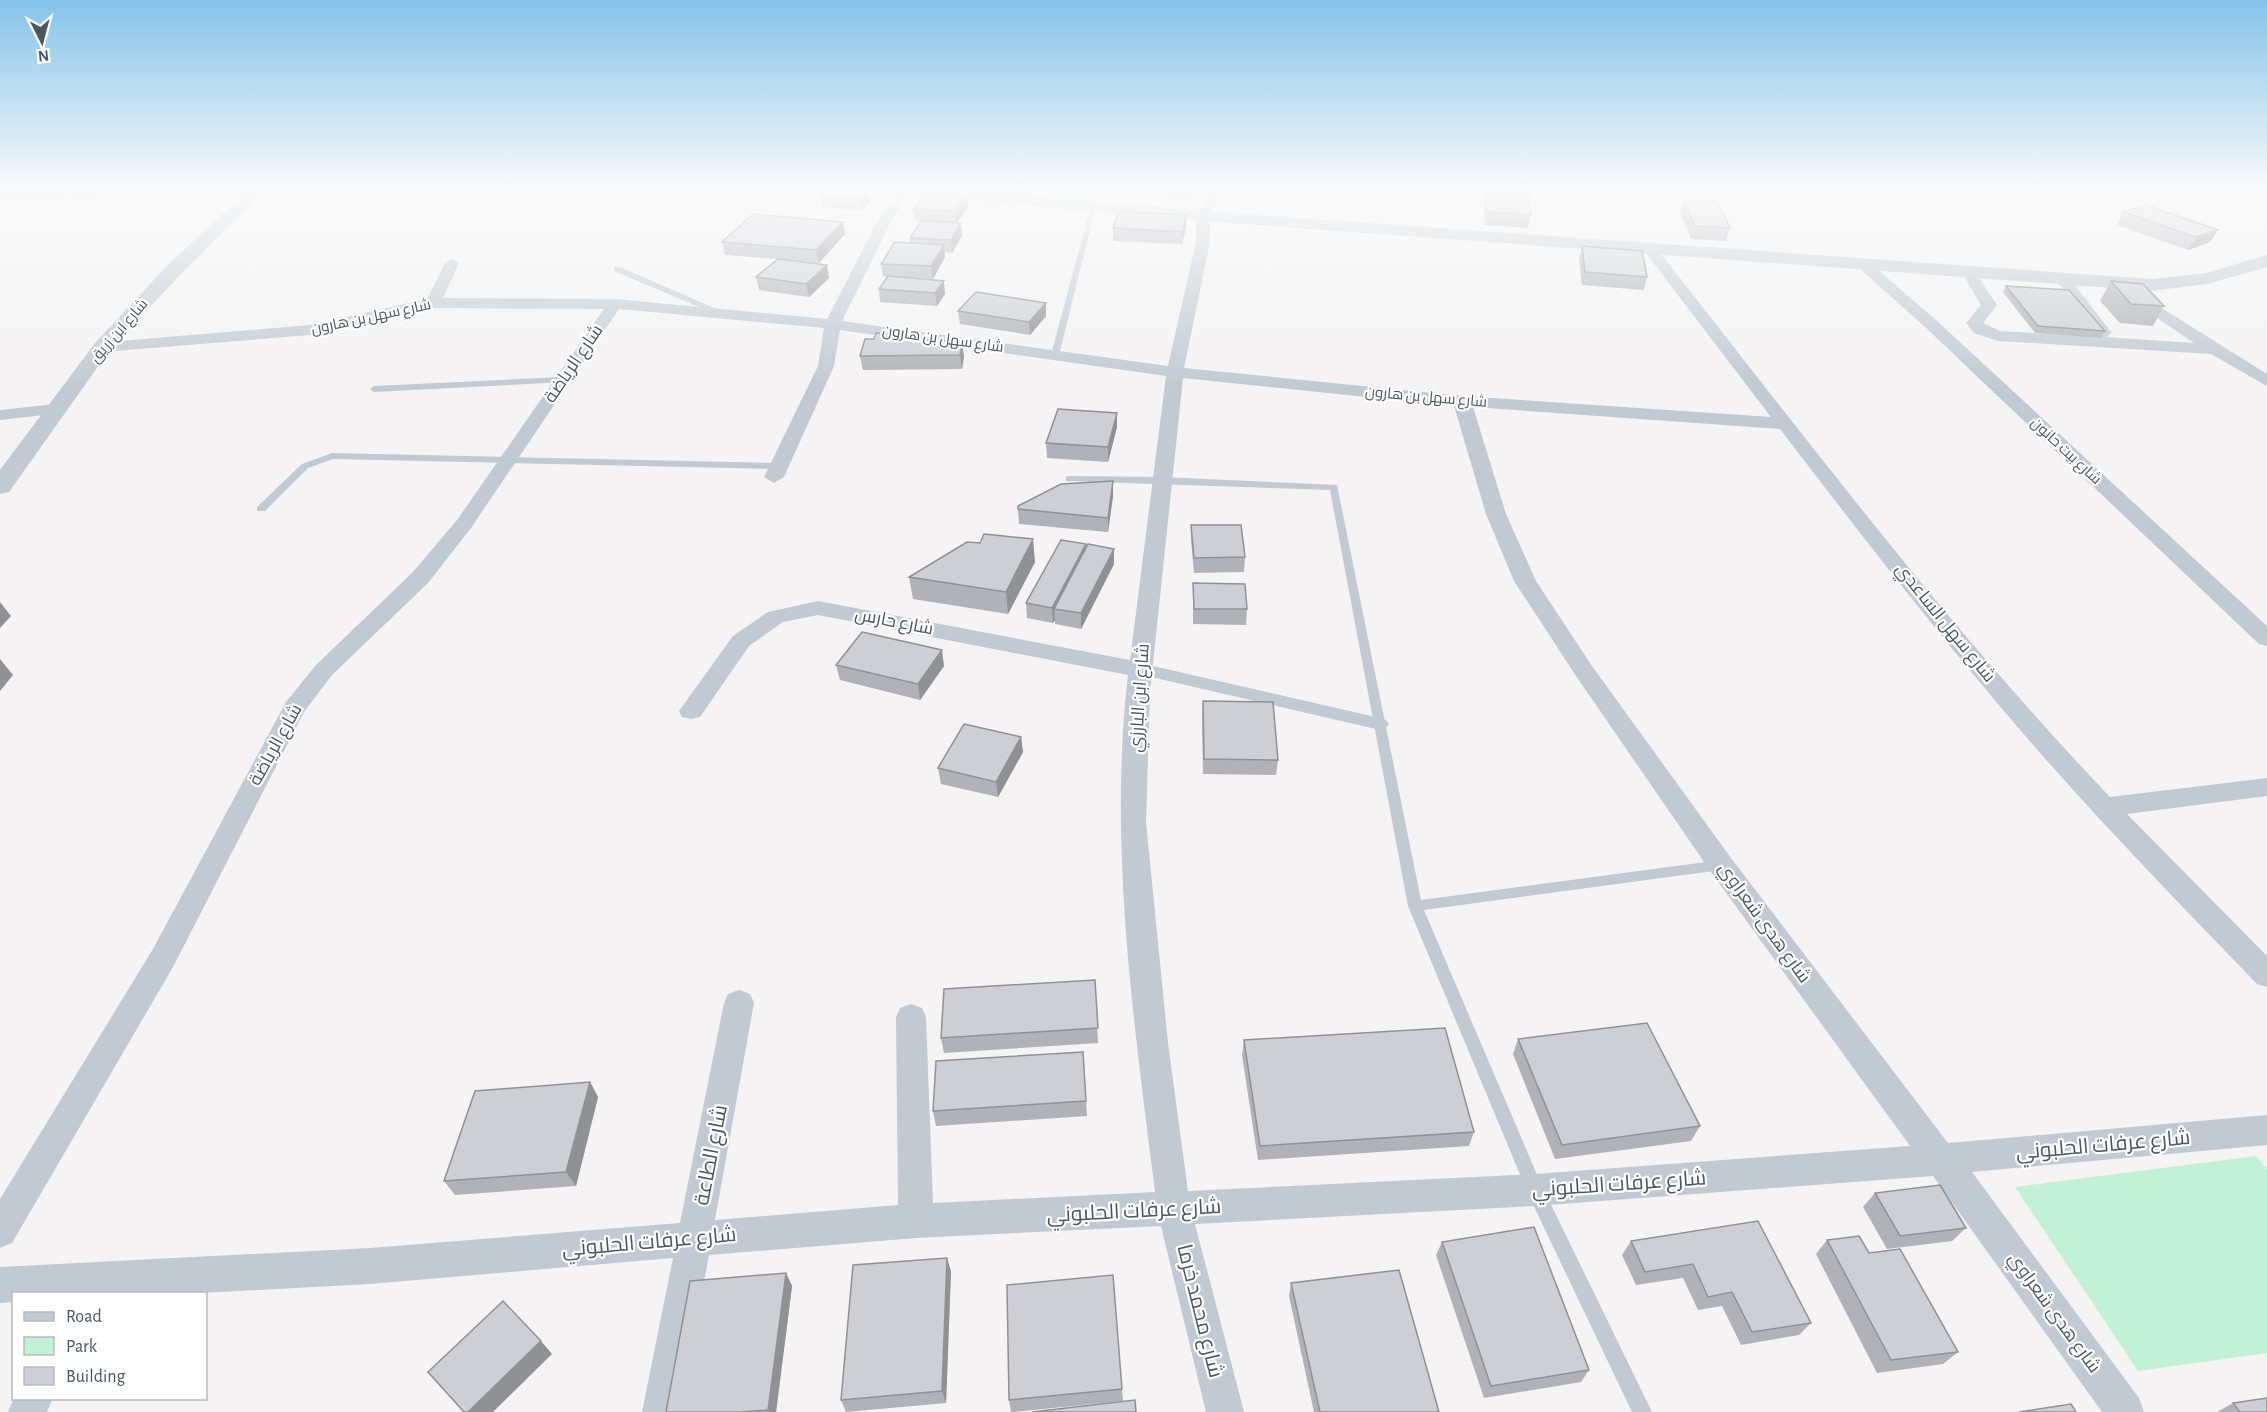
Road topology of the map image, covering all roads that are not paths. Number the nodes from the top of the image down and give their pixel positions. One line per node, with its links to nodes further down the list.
1 (188, 257): 20 (street, شارع ابن زريق)
2 (867, 257): 18 (street)
3 (1080, 257): 22 (lane)
4 (1200, 257): 23 (street, شارع ابن البارزي)
5 (1655, 257): 30 (street, شارع سهل الساعدي)
6 (1761, 257): 9 (street)
7 (2267, 261): 14 (street)
8 (452, 263): 15 (street)
9 (1864, 265): 11 (street); 37 (street, شارع بيت حانون)
10 (617, 269): 17 (lane)
11 (1968, 272): 12 (street); 19 (street)
12 (1994, 273): 13 (street); 14 (street)
13 (2066, 283): 14 (street); 19 (street)
14 (2132, 284): 21 (street)
15 (433, 303): 16 (street, شارع سهل بن هارون); 20 (street, شارع سهل بن هارون)
16 (615, 304): 17 (street, شارع سهل بن هارون); 24 (street, شارع الرياضة)
17 (719, 312): 18 (street, شارع سهل بن هارون)
18 (833, 324): 22 (street, شارع سهل بن هارون); 32 (street)
19 (2110, 343): 21 (street)
20 (102, 346): 28 (street, شارع ابن زريق)
21 (2217, 349): 25 (street)
22 (1055, 355): 23 (street, شارع سهل بن هارون)
23 (1175, 372): 27 (street, شارع سهل بن هارون); 34 (street, شارع ابن البارزي)
24 (563, 380): 26 (lane); 31 (street, شارع الرياضة)
25 (2267, 381)
26 (374, 389)
27 (1462, 401): 30 (street, شارع سهل بن هارون); 43 (street, شارع هدى شعراوي)
28 (56, 409): 29 (street); 35 (street, شارع ابن زريق)
29 (0, 415)
30 (1786, 424): 42 (street, شارع سهل الساعدي)
31 (509, 461): 32 (lane); 36 (lane); 53 (street, شارع الرياضة)
32 (776, 471)
33 (1069, 479): 34 (lane)
34 (1161, 480): 38 (street, شارع ابن البارزي); 40 (lane)
35 (0, 487)
36 (261, 509)
37 (2267, 639)
38 (1140, 669): 39 (street, شارع حارس); 40 (street); 51 (street, شارع ابن البارزي)
39 (691, 711)
40 (1380, 724): 44 (lane)
41 (2267, 787): 42 (street)
42 (2104, 807): 45 (street, شارع سهل الساعدي)
43 (1721, 865): 44 (lane); 49 (street, شارع هدى شعراوي)
44 (1414, 906): 50 (lane)
45 (2267, 975)
46 (739, 1003): 54 (street, شارع الطاعة)
47 (911, 1017): 52 (street)
48 (2267, 1130): 49 (street, شارع عرفات الحلبوني)
49 (1942, 1159): 50 (street, شارع عرفات الحلبوني); 60 (street, شارع هدى شعراوي)
50 (1534, 1190): 51 (street, شارع عرفات الحلبوني); 59 (lane)
51 (1174, 1210): 52 (street, شارع عرفات الحلبوني); 58 (street, شارع محمد خرما)
52 (916, 1221): 54 (street, شارع عرفات الحلبوني)
53 (0, 1231)
54 (695, 1237): 56 (street, شارع عرفات الحلبوني); 57 (street, شارع الطاعة)
55 (0, 1284): 56 (street, شارع عرفات الحلبوني)
56 (87, 1287)
57 (661, 1412)
58 (1225, 1412)
59 (1641, 1412)
60 (2126, 1412)

